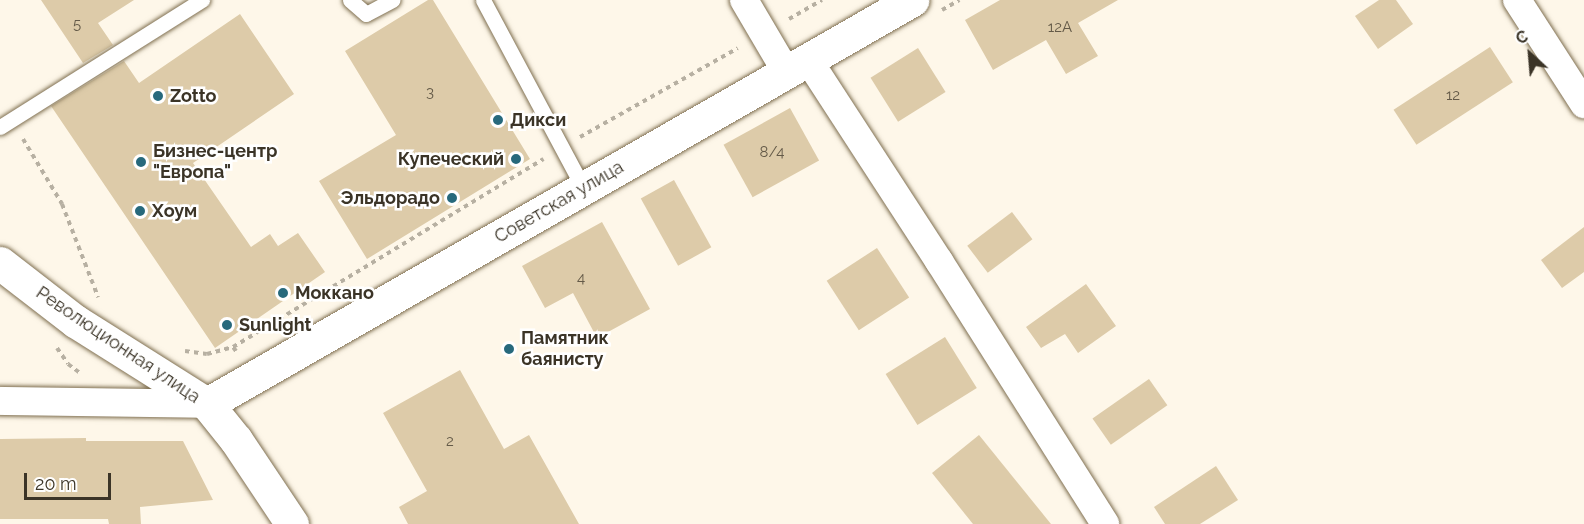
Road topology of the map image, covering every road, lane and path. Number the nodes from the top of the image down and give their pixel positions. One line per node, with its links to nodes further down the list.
1 (202, 0): 10 (lane)
2 (350, 0): 3 (lane)
3 (392, 0)
4 (483, 0): 11 (lane)
5 (744, 0): 8 (street)
6 (912, 0): 8 (main road, Советская улица)
7 (1517, 0): 9 (street)
8 (798, 67): 11 (main road, Советская улица); 19 (street)
9 (1584, 104)
10 (6, 124): 13 (path)
11 (583, 187): 17 (main road, Советская улица)
12 (0, 263): 17 (main road, Революционная улица)
13 (105, 302)
14 (176, 347): 15 (path)
15 (233, 347)
16 (0, 401): 17 (street)
17 (207, 404): 18 (main road, Революционная улица)
18 (292, 524)
19 (1105, 524)

